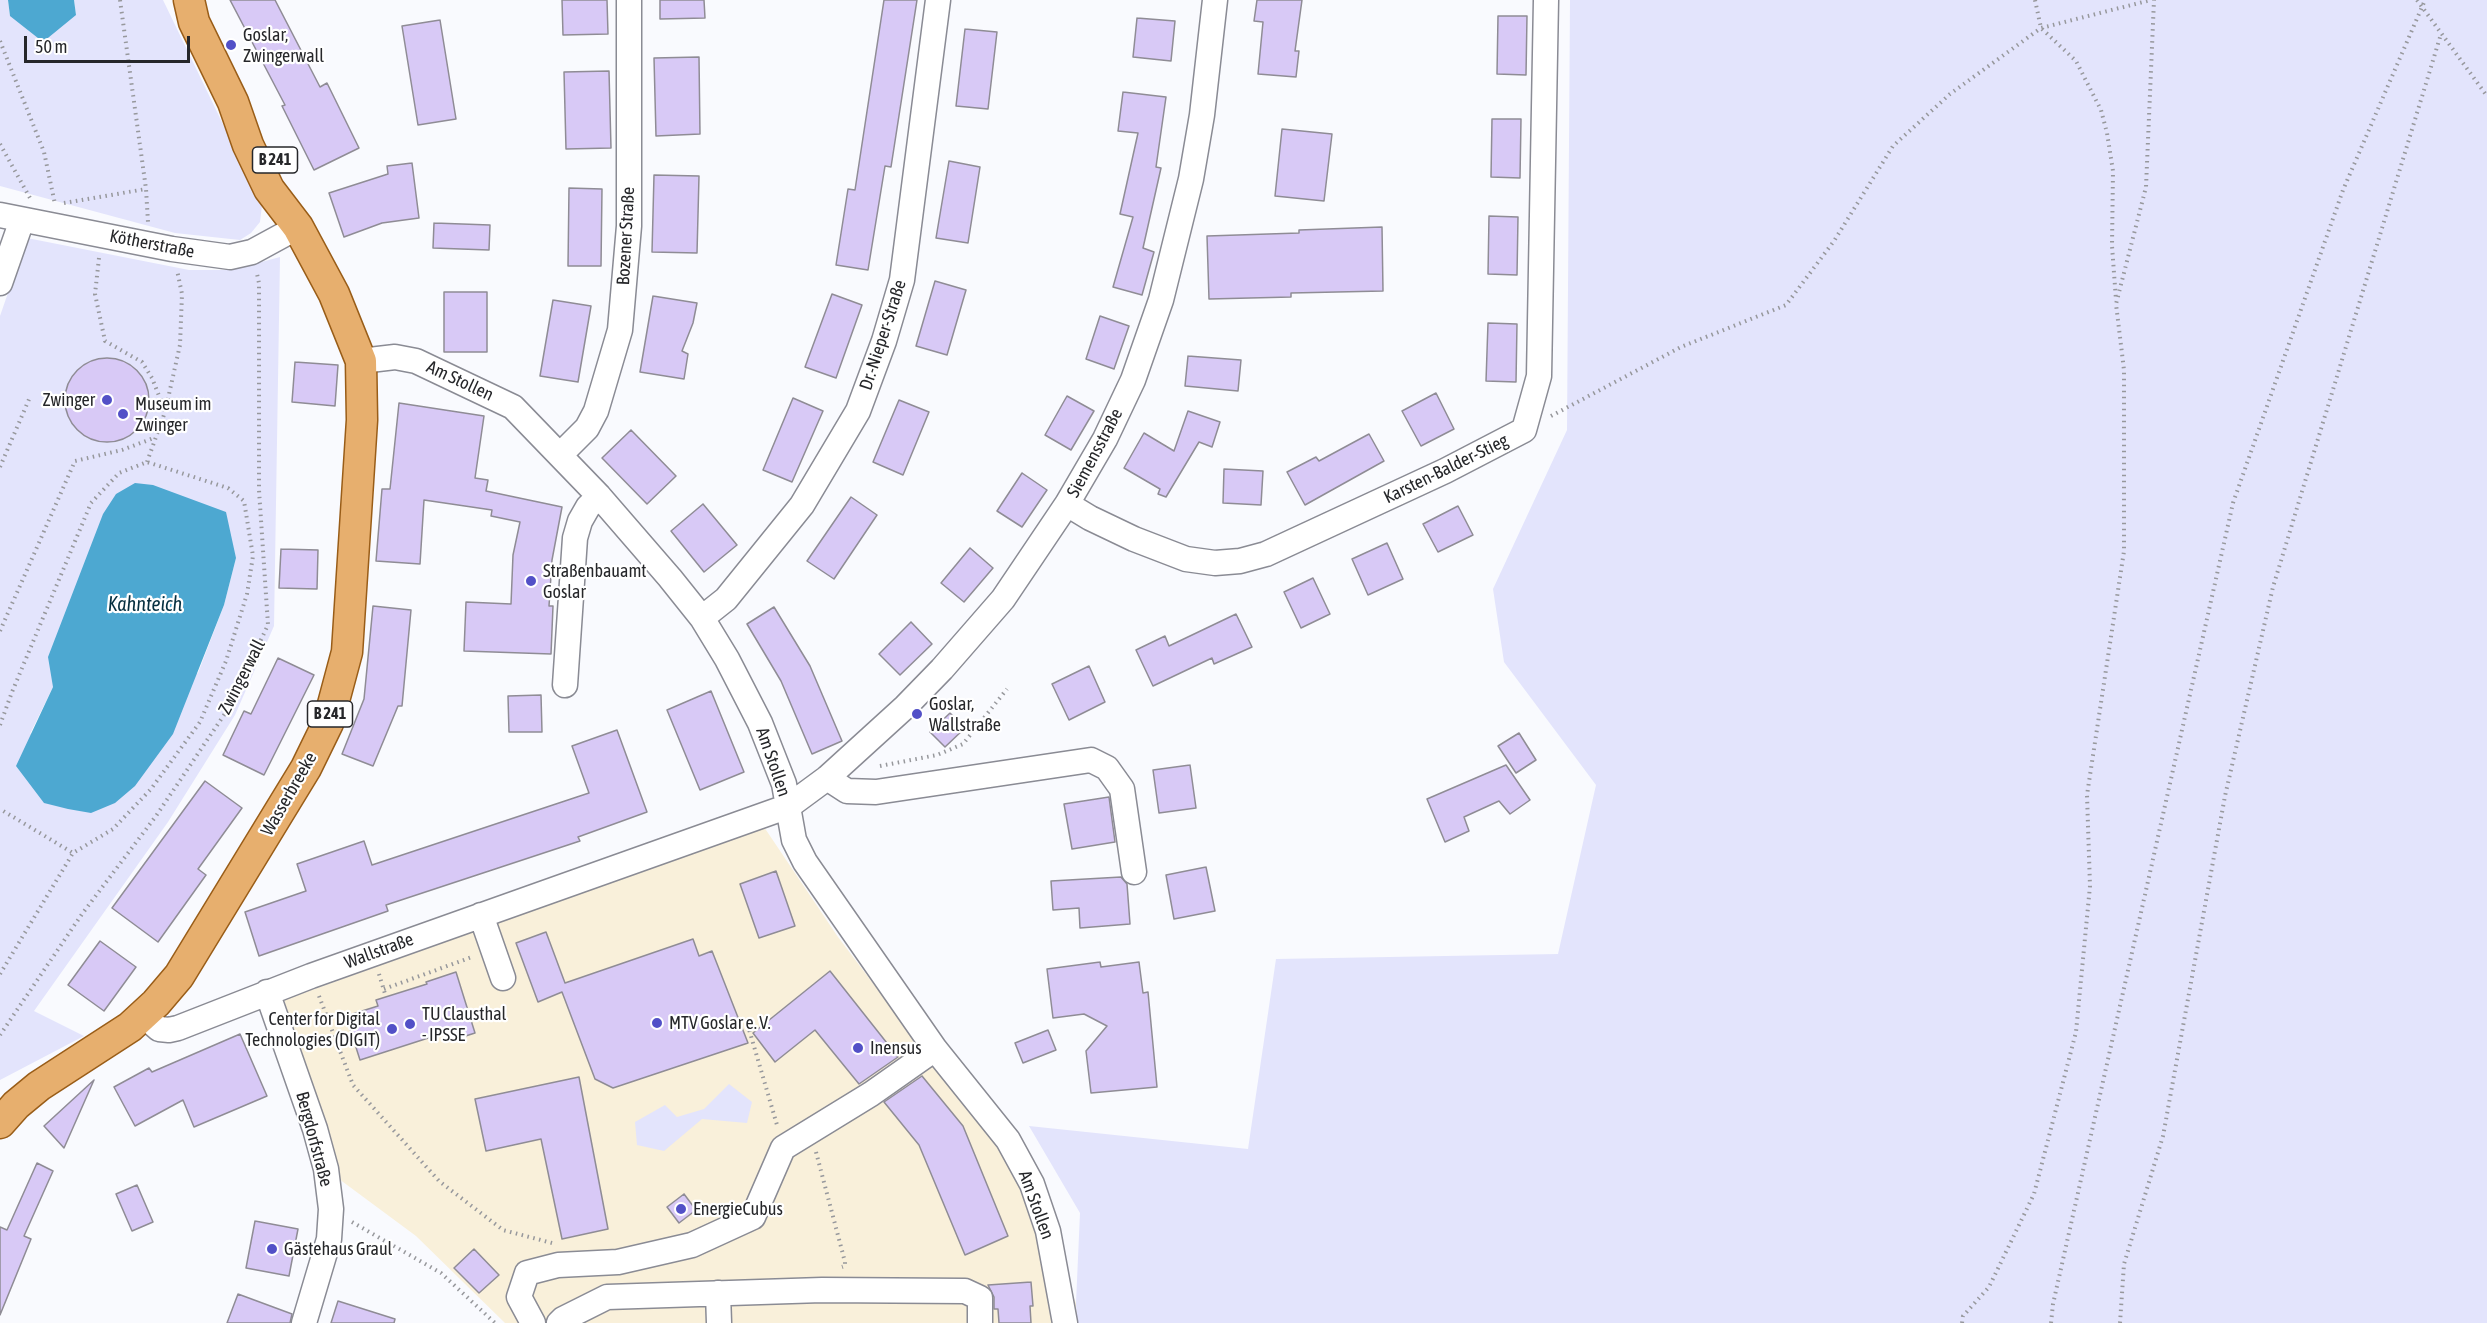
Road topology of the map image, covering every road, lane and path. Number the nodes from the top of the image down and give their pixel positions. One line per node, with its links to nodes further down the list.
1 (120, 0): 17 (path)
2 (629, 0): 31 (street, Bozener Straße)
3 (938, 0): 36 (street, Dr.-Nieper-Straße)
4 (1215, 0): 35 (street, Siemensstraße)
5 (1546, 0): 29 (street, Karsten-Balder-Stieg)
6 (2035, 0): 12 (path)
7 (2153, 0): 12 (path); 25 (path)
8 (2417, 0): 10 (path)
9 (2425, 0): 10 (path)
10 (2421, 5): 13 (path); 75 (path)
11 (186, 7): 20 (main road, B 241)
12 (2041, 28): 25 (path); 29 (path)
13 (2441, 34): 15 (path); 76 (path)
14 (0, 41): 17 (path)
15 (2487, 96)
16 (0, 144): 19 (path)
17 (146, 189): 22 (path)
18 (11, 218): 19 (street, Kötherstraße); 24 (street)
19 (45, 224): 21 (street, Kötherstraße)
20 (298, 227): 23 (street, Kötherstraße); 26 (main road, B 241)
21 (102, 235): 22 (street, Kötherstraße); 28 (path)
22 (160, 246): 23 (street, Kötherstraße); 28 (path)
23 (252, 252): 58 (path, Zwingerwall)
24 (0, 283)
25 (2116, 304): 74 (path)
26 (361, 361): 31 (street, Am Stollen); 56 (main road, Wasserbreeke / B 241)
27 (30, 397): 33 (path)
28 (165, 412): 30 (path)
29 (1524, 430): 35 (street, Karsten-Balder-Stieg)
30 (154, 438): 32 (path); 37 (path)
31 (560, 455): 34 (street, Am Stollen)
32 (147, 462): 40 (path); 45 (path)
33 (0, 467)
34 (599, 496): 36 (street, Am Stollen); 38 (street)
35 (1067, 504): 41 (street, Siemensstraße)
36 (702, 618): 43 (street, Am Stollen)
37 (0, 631)
38 (565, 685)
39 (1007, 689): 41 (path)
40 (0, 725)
41 (855, 752): 42 (street, Siemensstraße)
42 (827, 778): 43 (street, Siemensstraße); 46 (street)
43 (789, 806): 47 (street, Wallstraße); 59 (street, Am Stollen)
44 (0, 809): 45 (path)
45 (73, 853): 49 (path)
46 (1134, 872)
47 (481, 915): 48 (street); 51 (street, Wallstraße)
48 (492, 947): 52 (street); 53 (path)
49 (0, 974)
50 (379, 974): 53 (path)
51 (311, 976): 54 (street, Wallstraße); 64 (path)
52 (502, 978)
53 (384, 989): 55 (path)
54 (267, 992): 56 (street, Wallstraße); 63 (street, Bergdorfstraße)
55 (386, 997)
56 (144, 1016): 60 (main road, B 241)
57 (746, 1019): 62 (path)
58 (0, 1035)
59 (935, 1049): 61 (street); 73 (street, Am Stollen)
60 (0, 1123)
61 (811, 1131): 62 (street); 65 (path)
62 (783, 1148): 69 (street)
63 (331, 1209): 67 (street, Bergdorfstraße); 68 (path)
64 (562, 1245)
65 (845, 1262)
66 (718, 1293): 70 (street); 71 (street); 72 (street)
67 (304, 1323)
68 (495, 1323)
69 (533, 1323)
70 (559, 1323)
71 (719, 1323)
72 (980, 1323)
73 (1065, 1323)
74 (1962, 1323)
75 (2051, 1323)
76 (2120, 1323)

